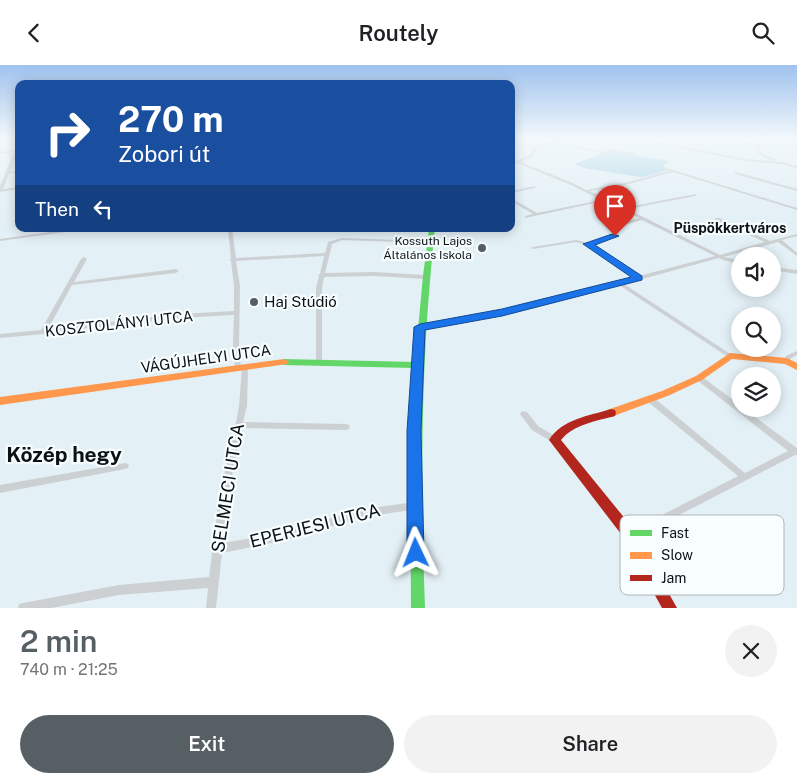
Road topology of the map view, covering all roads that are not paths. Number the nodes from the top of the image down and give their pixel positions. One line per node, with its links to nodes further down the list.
1 (10, 163): 6 (street)
2 (520, 163): 15 (street)
3 (781, 163): 5 (street)
4 (660, 167): 8 (street)
5 (797, 167)
6 (7, 170): 7 (street); 14 (street)
7 (15, 171)
8 (673, 171): 15 (street); 20 (street)
9 (736, 173): 13 (street)
10 (534, 187): 12 (street)
11 (15, 189): 14 (street)
12 (515, 190)
13 (797, 190)
14 (0, 191)
15 (585, 191): 17 (street)
16 (695, 195): 19 (street)
17 (605, 200): 19 (street); 21 (street)
18 (515, 201): 21 (street)
19 (622, 209): 23 (street)
20 (797, 209)
21 (537, 215): 22 (street)
22 (526, 217)
23 (642, 219): 33 (street); 37 (street)
24 (717, 219): 32 (street)
25 (57, 232): 29 (street)
26 (230, 232): 39 (street, SELMECI UTCA)
27 (432, 232): 31 (street)
28 (797, 235): 30 (street)
29 (0, 240)
30 (779, 240): 32 (street); 36 (street)
31 (430, 242): 35 (street); 45 (street)
32 (770, 243): 37 (street)
33 (588, 244): 34 (street); 46 (street)
34 (532, 248)
35 (327, 254): 39 (street); 44 (street)
36 (797, 255)
37 (720, 257): 40 (street); 46 (street)
38 (84, 259): 48 (street)
39 (232, 260): 49 (street, SELMECI UTCA)
40 (731, 260)
41 (781, 269): 43 (street)
42 (176, 271): 48 (street)
43 (797, 272)
44 (321, 275): 45 (street); 56 (street)
45 (425, 277): 50 (street)
46 (638, 278): 47 (street)
47 (620, 283): 50 (street); 54 (street)
48 (70, 284): 51 (street)
49 (237, 313): 51 (street, KOSZTOLÁNYI UTCA); 59 (street, SELMECI UTCA)
50 (420, 327): 57 (street)
51 (43, 332): 52 (street, KOSZTOLÁNYI UTCA)
52 (0, 336)
53 (797, 353): 55 (street)
54 (730, 356): 55 (street); 60 (street)
55 (787, 361): 58 (street)
56 (319, 362): 57 (street, VÁGÚJHELYI UTCA); 59 (street, VÁGÚJHELYI UTCA)
57 (417, 365): 71 (street)
58 (797, 367)
59 (242, 369): 62 (street, VÁGÚJHELYI UTCA); 64 (street, SELMECI UTCA)
60 (699, 378): 61 (street); 67 (street)
61 (650, 399): 66 (street); 69 (street)
62 (0, 401)
63 (524, 414): 66 (street)
64 (238, 425): 65 (street); 74 (street, SELMECI UTCA)
65 (346, 427)
66 (555, 440): 73 (street)
67 (796, 452): 69 (street)
68 (125, 466): 70 (street)
69 (743, 476): 72 (street)
70 (0, 489)
71 (414, 506): 74 (street, EPERJESI UTCA); 80 (street)
72 (670, 515)
73 (620, 524)
74 (217, 549): 75 (street, SELMECI UTCA)
75 (214, 582): 78 (street); 79 (street, SELMECI UTCA)
76 (661, 595): 77 (street)
77 (667, 607)
78 (23, 608)
79 (211, 608)
80 (418, 608)

